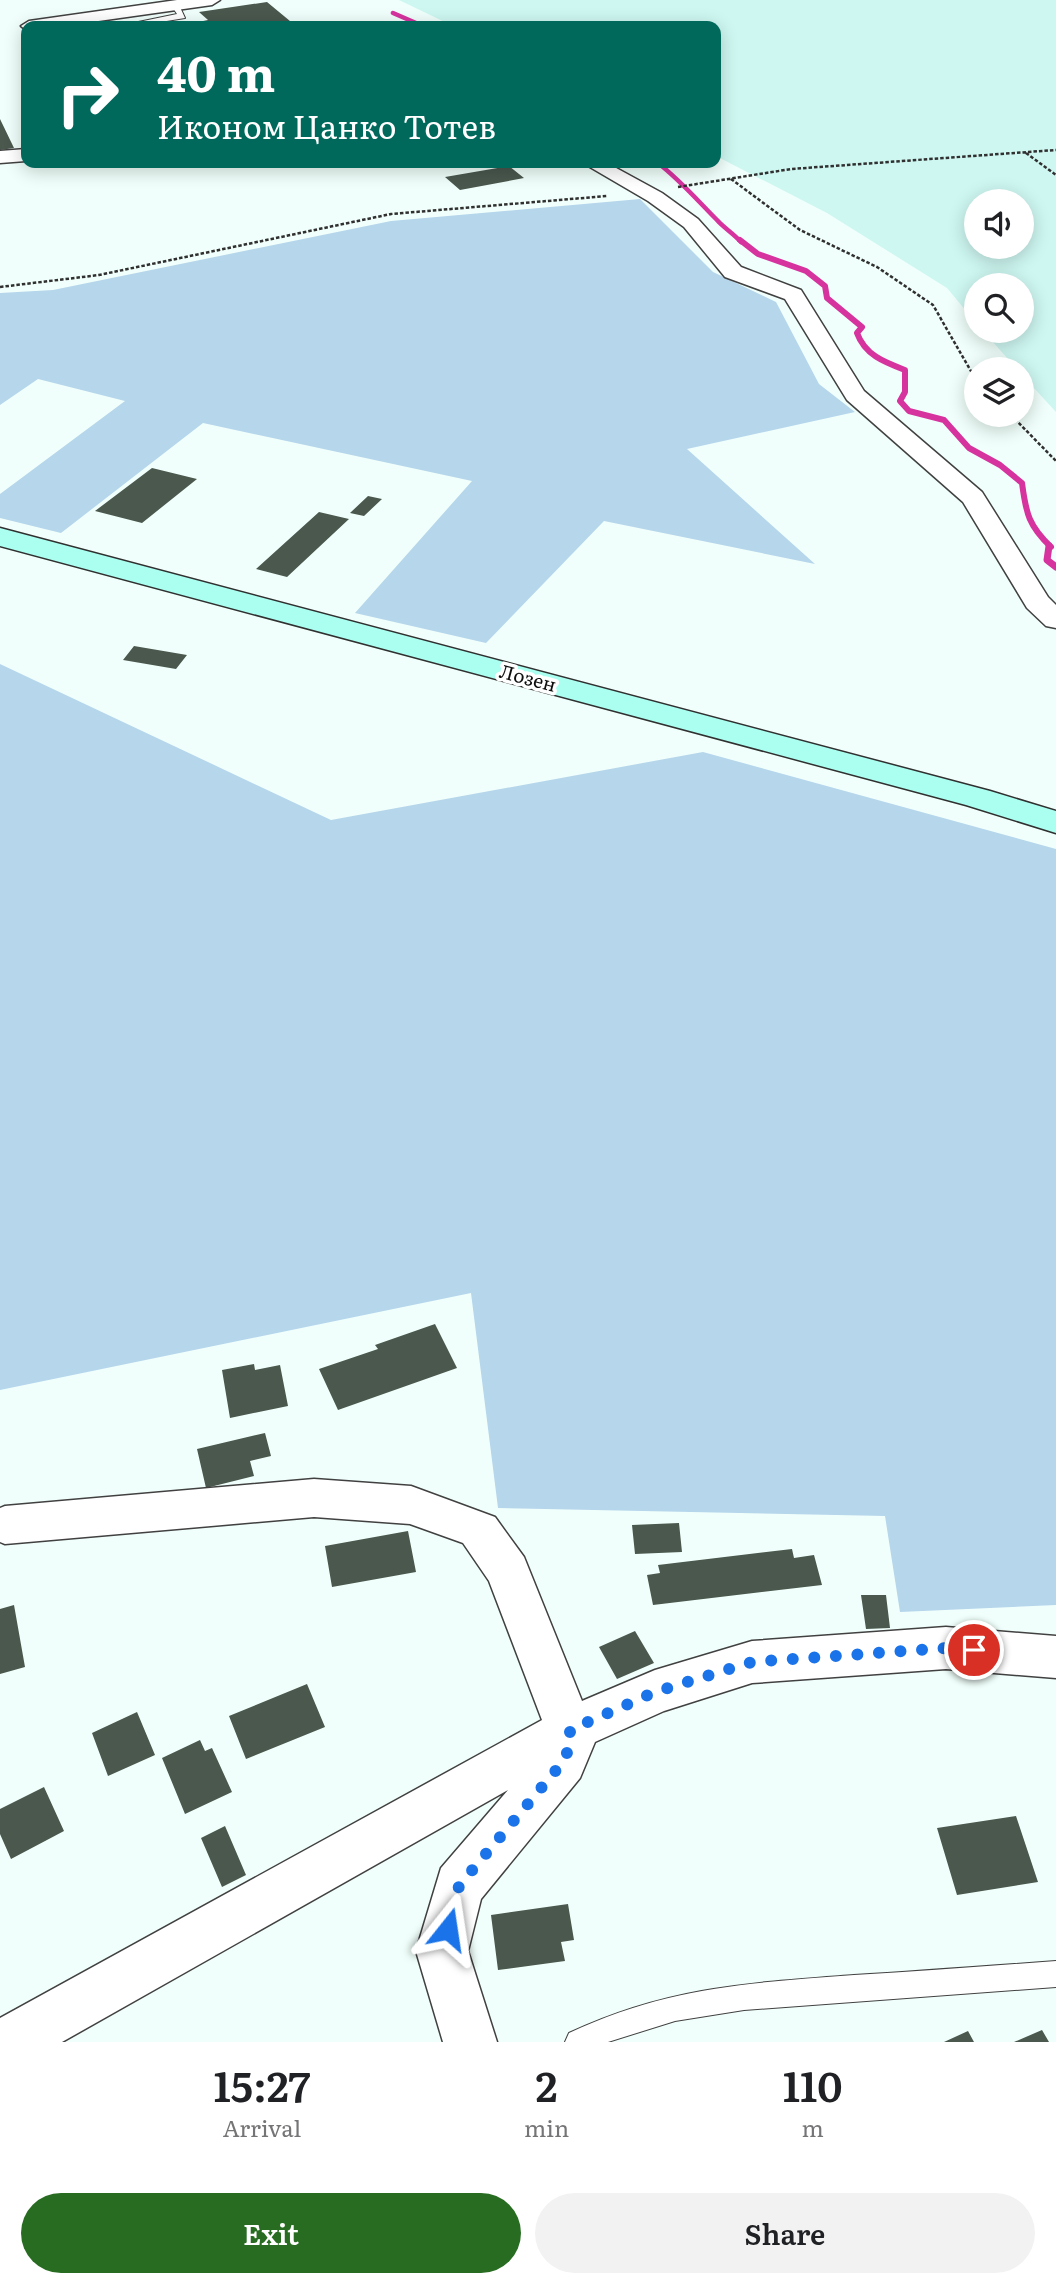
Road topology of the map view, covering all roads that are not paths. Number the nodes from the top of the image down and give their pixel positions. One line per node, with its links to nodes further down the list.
1 (212, 0): 2 (street)
2 (175, 5): 3 (street); 4 (lane)
3 (64, 21)
4 (152, 21)
5 (21, 156): 6 (street)
6 (0, 157)
7 (602, 168): 9 (street)
8 (0, 537): 10 (street, Лозен)
9 (1056, 620)
10 (1056, 822)
11 (5, 1525): 13 (street)
12 (1056, 1657): 13 (street)
13 (570, 1730): 15 (street); 16 (street)
14 (1056, 1974): 17 (lane)
15 (9, 2042)
16 (470, 2042)
17 (578, 2042)

